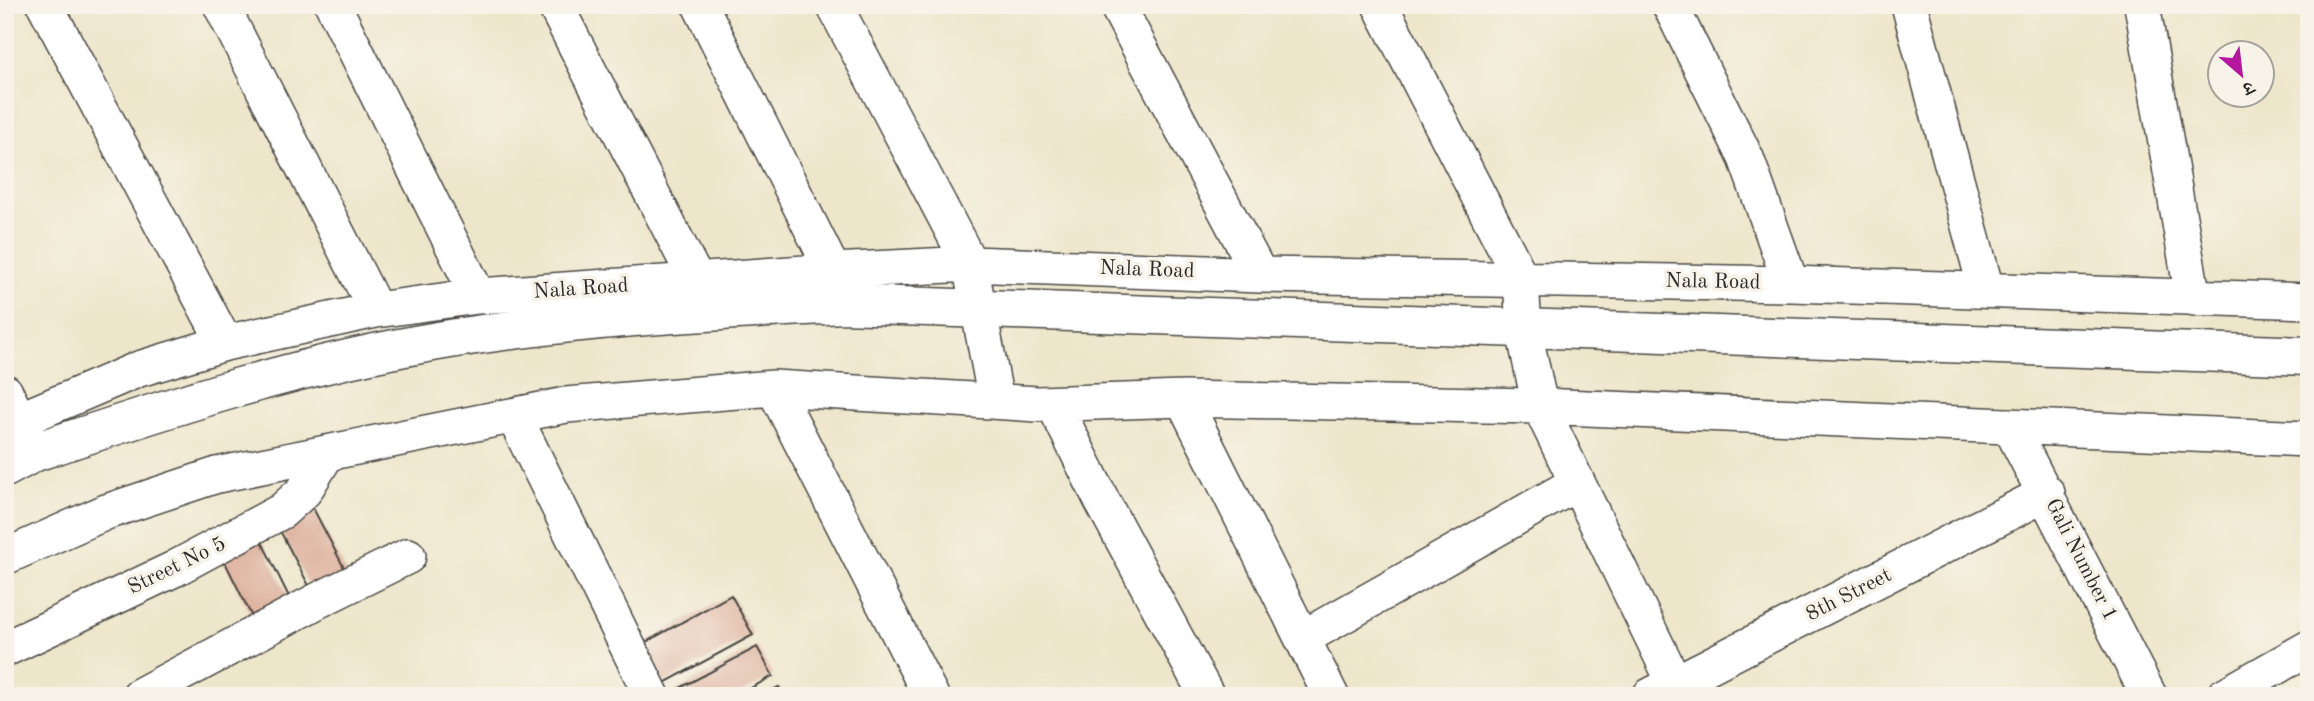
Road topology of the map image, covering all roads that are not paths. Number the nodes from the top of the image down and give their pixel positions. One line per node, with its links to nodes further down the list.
1 (45, 5): 25 (street)
2 (221, 5): 23 (street)
3 (333, 5): 19 (street)
4 (555, 5): 16 (street)
5 (699, 5): 13 (street)
6 (834, 5): 12 (street)
7 (1117, 5): 14 (street)
8 (1380, 5): 15 (street)
9 (1670, 5): 17 (street)
10 (1909, 5): 18 (street)
11 (2142, 5): 20 (street)
12 (970, 264): 13 (street, Nala Road); 14 (street, Nala Road); 22 (street)
13 (833, 271): 16 (street, Nala Road)
14 (1260, 275): 15 (street, Nala Road)
15 (1521, 278): 17 (street, Nala Road); 24 (street)
16 (697, 281): 19 (street, Nala Road)
17 (1791, 284): 18 (street, Nala Road)
18 (1986, 289): 20 (street, Nala Road)
19 (478, 296): 23 (street, Nala Road)
20 (2193, 298): 21 (street, Nala Road)
21 (2309, 301)
22 (979, 309): 24 (street); 29 (street); 34 (street)
23 (376, 310): 25 (street, Nala Road)
24 (1524, 331): 26 (street); 31 (street)
25 (225, 343): 34 (street, Nala Road)
26 (2309, 356)
27 (774, 388): 29 (street); 32 (street); 47 (street)
28 (1183, 399): 30 (street); 31 (street); 41 (street)
29 (996, 401): 30 (street)
30 (1054, 404): 48 (street)
31 (1540, 406): 33 (street); 37 (street)
32 (514, 416): 36 (street); 46 (street)
33 (2010, 426): 35 (street); 38 (street, Gali Number 1)
34 (14, 432)
35 (2309, 439)
36 (326, 455): 40 (street); 43 (street, Street No 5)
37 (1577, 483): 41 (street); 44 (street)
38 (2047, 493): 44 (street, 8th Street); 50 (street, Gali Number 1)
39 (408, 556): 45 (street)
40 (5, 557)
41 (1303, 638): 49 (street)
42 (2309, 648): 51 (street)
43 (5, 649)
44 (1669, 692)
45 (139, 696)
46 (652, 696)
47 (931, 696)
48 (1208, 696)
49 (1331, 696)
50 (2149, 696)
51 (2224, 696)

